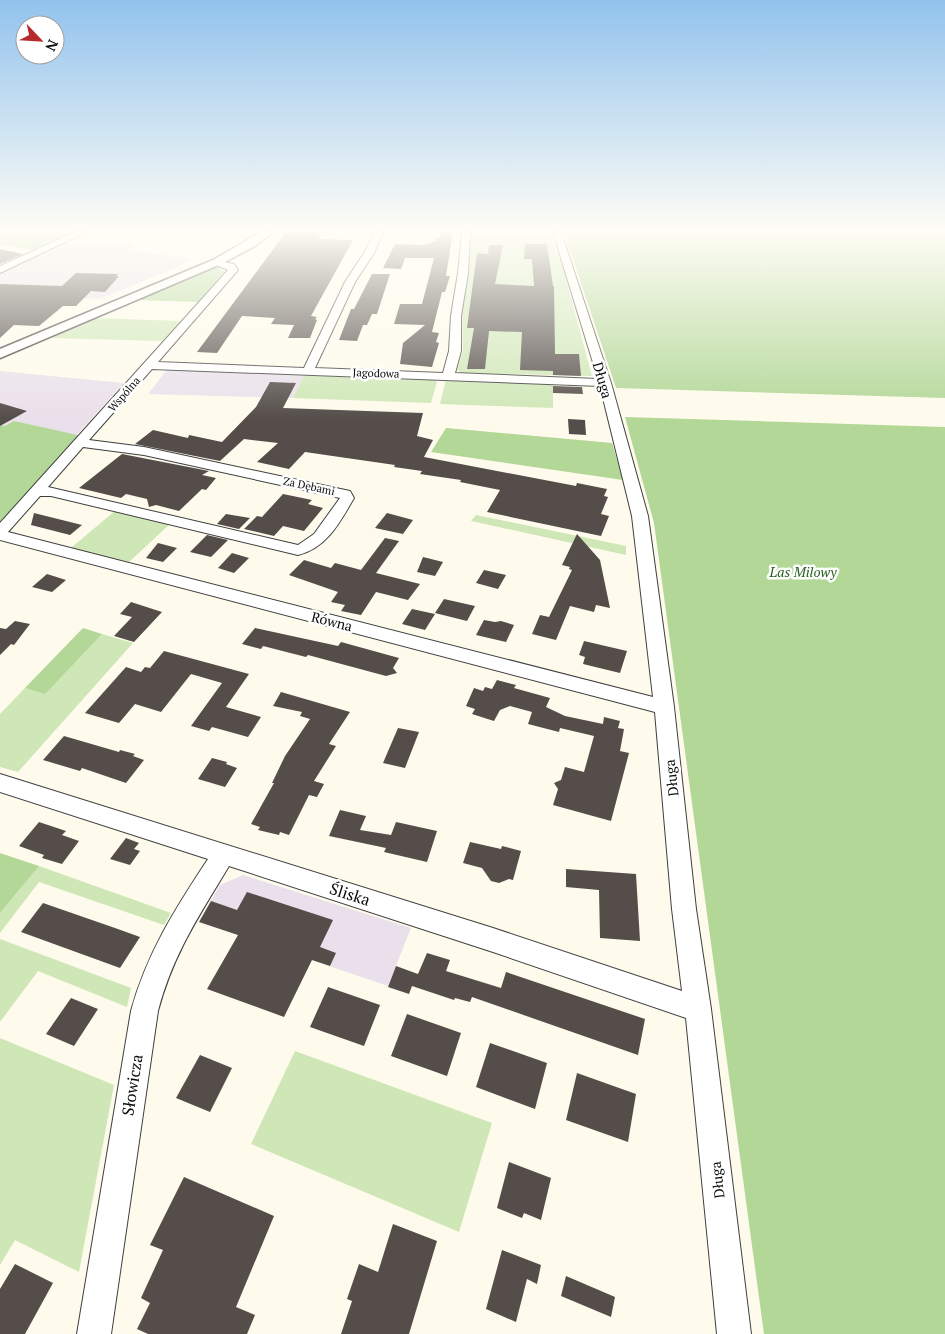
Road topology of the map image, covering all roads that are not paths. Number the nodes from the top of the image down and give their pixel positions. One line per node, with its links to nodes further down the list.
1 (141, 294): 6 (street)
2 (211, 294): 7 (street, Wspólna)
3 (344, 294): 8 (street)
4 (460, 294): 9 (street)
5 (577, 294): 10 (street, Długa)
6 (0, 354)
7 (148, 365): 8 (street, Jagodowa); 11 (street, Wspólna)
8 (308, 371): 9 (street, Jagodowa)
9 (448, 376): 10 (street, Jagodowa)
10 (605, 382): 14 (street, Długa)
11 (80, 443): 12 (street, Wspólna); 12 (street, Za Dębami)
12 (37, 491): 13 (street, Wspólna)
13 (0, 534): 14 (street, Równa)
14 (664, 707): 17 (street, Długa)
15 (0, 784): 16 (street, Śliska)
16 (224, 854): 17 (street, Śliska); 18 (street, Słowicza)
17 (698, 1009): 19 (street, Długa)
18 (94, 1334)
19 (734, 1334)

